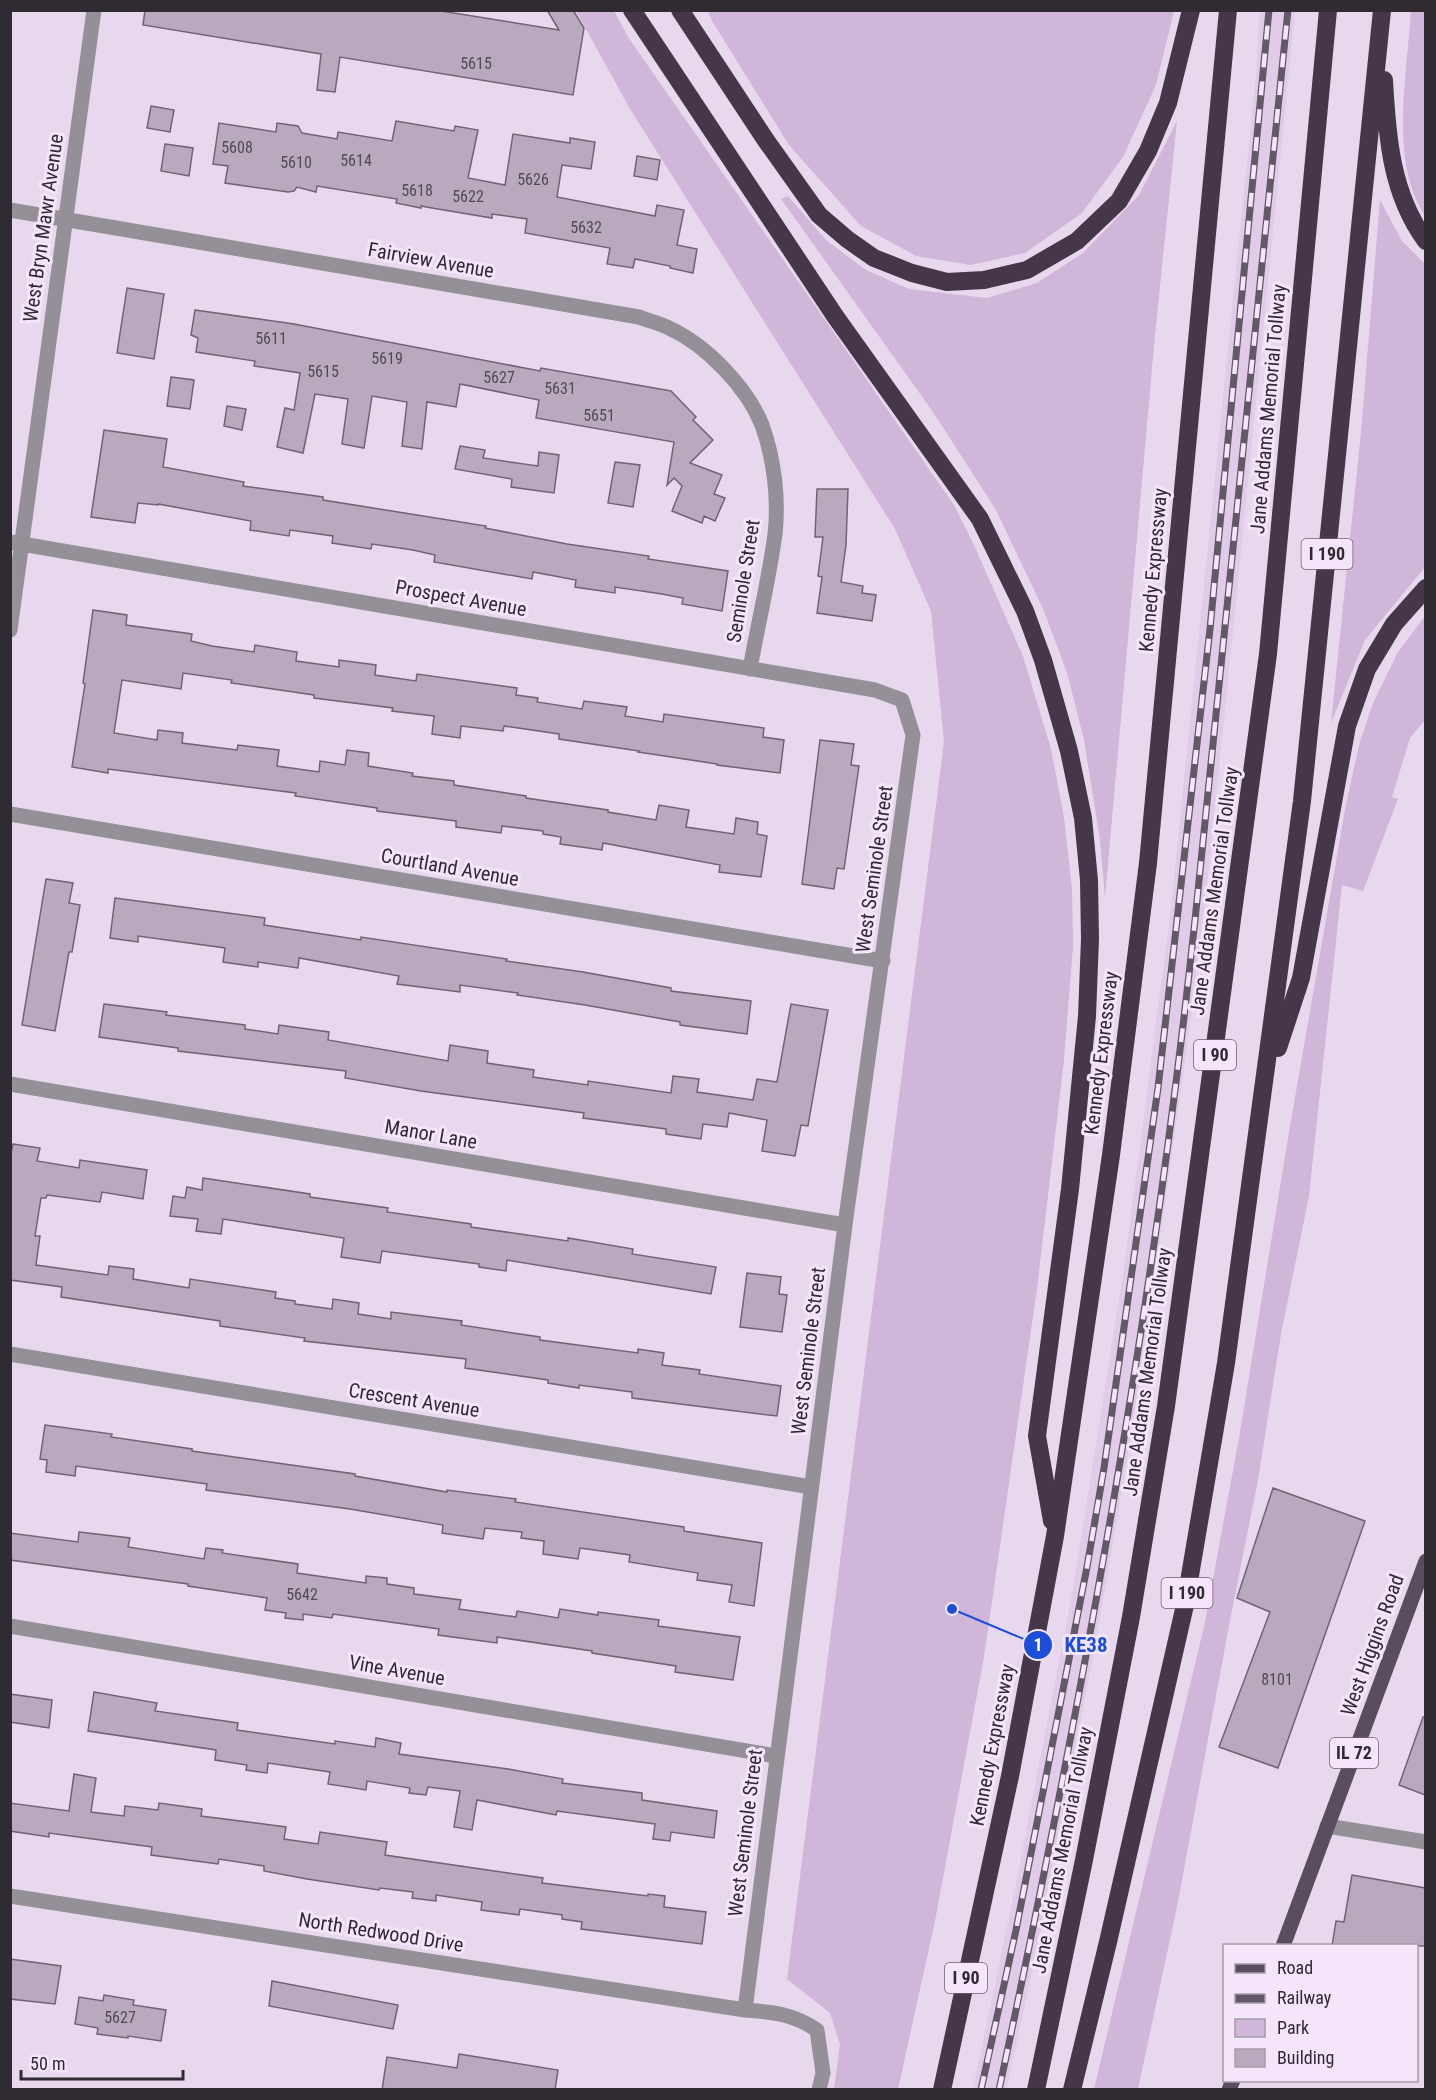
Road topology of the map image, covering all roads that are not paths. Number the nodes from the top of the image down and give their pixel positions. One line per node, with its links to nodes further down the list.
1 (94, 10): 9 (street, West Bryn Mawr Avenue)
2 (632, 10): 24 (highway)
3 (680, 10): 4 (highway)
4 (1191, 10)
5 (1228, 10): 24 (highway, Kennedy Expressway / I 90)
6 (1328, 10): 35 (highway, Jane Addams Memorial Tollway / I 90)
7 (1382, 14): 10 (highway); 20 (highway, I 190)
8 (10, 210): 9 (street, Fairview Avenue)
9 (66, 218): 11 (street, Fairview Avenue); 12 (street, West Bryn Mawr Avenue)
10 (1425, 241)
11 (772, 464): 15 (street, Seminole Street)
12 (16, 543): 14 (street, West Bryn Mawr Avenue); 15 (street, Prospect Avenue)
13 (1425, 588): 20 (highway)
14 (10, 630)
15 (750, 669): 16 (street, Prospect Avenue)
16 (902, 700): 18 (street, West Seminole Street)
17 (10, 814): 18 (street, Courtland Avenue)
18 (883, 960): 21 (street, West Seminole Street)
19 (10, 1084): 21 (street, Manor Lane)
20 (1264, 1090): 36 (highway, I 190)
21 (845, 1225): 23 (street, West Seminole Street)
22 (10, 1354): 23 (street, Crescent Avenue)
23 (811, 1487): 27 (street, West Seminole Street)
24 (1055, 1536): 34 (highway, Kennedy Expressway / I 90)
25 (1425, 1561): 28 (main road, West Higgins Road / IL 72)
26 (10, 1626): 27 (street, Vine Avenue)
27 (776, 1756): 32 (street, West Seminole Street)
28 (1327, 1826): 29 (street); 31 (main road, West Higgins Road / IL 72)
29 (1425, 1842)
30 (10, 1896): 32 (street, North Redwood Drive)
31 (1284, 1944)
32 (745, 2010): 33 (street, North Redwood Drive)
33 (819, 2090)
34 (942, 2090)
35 (1036, 2090)
36 (1072, 2090)

